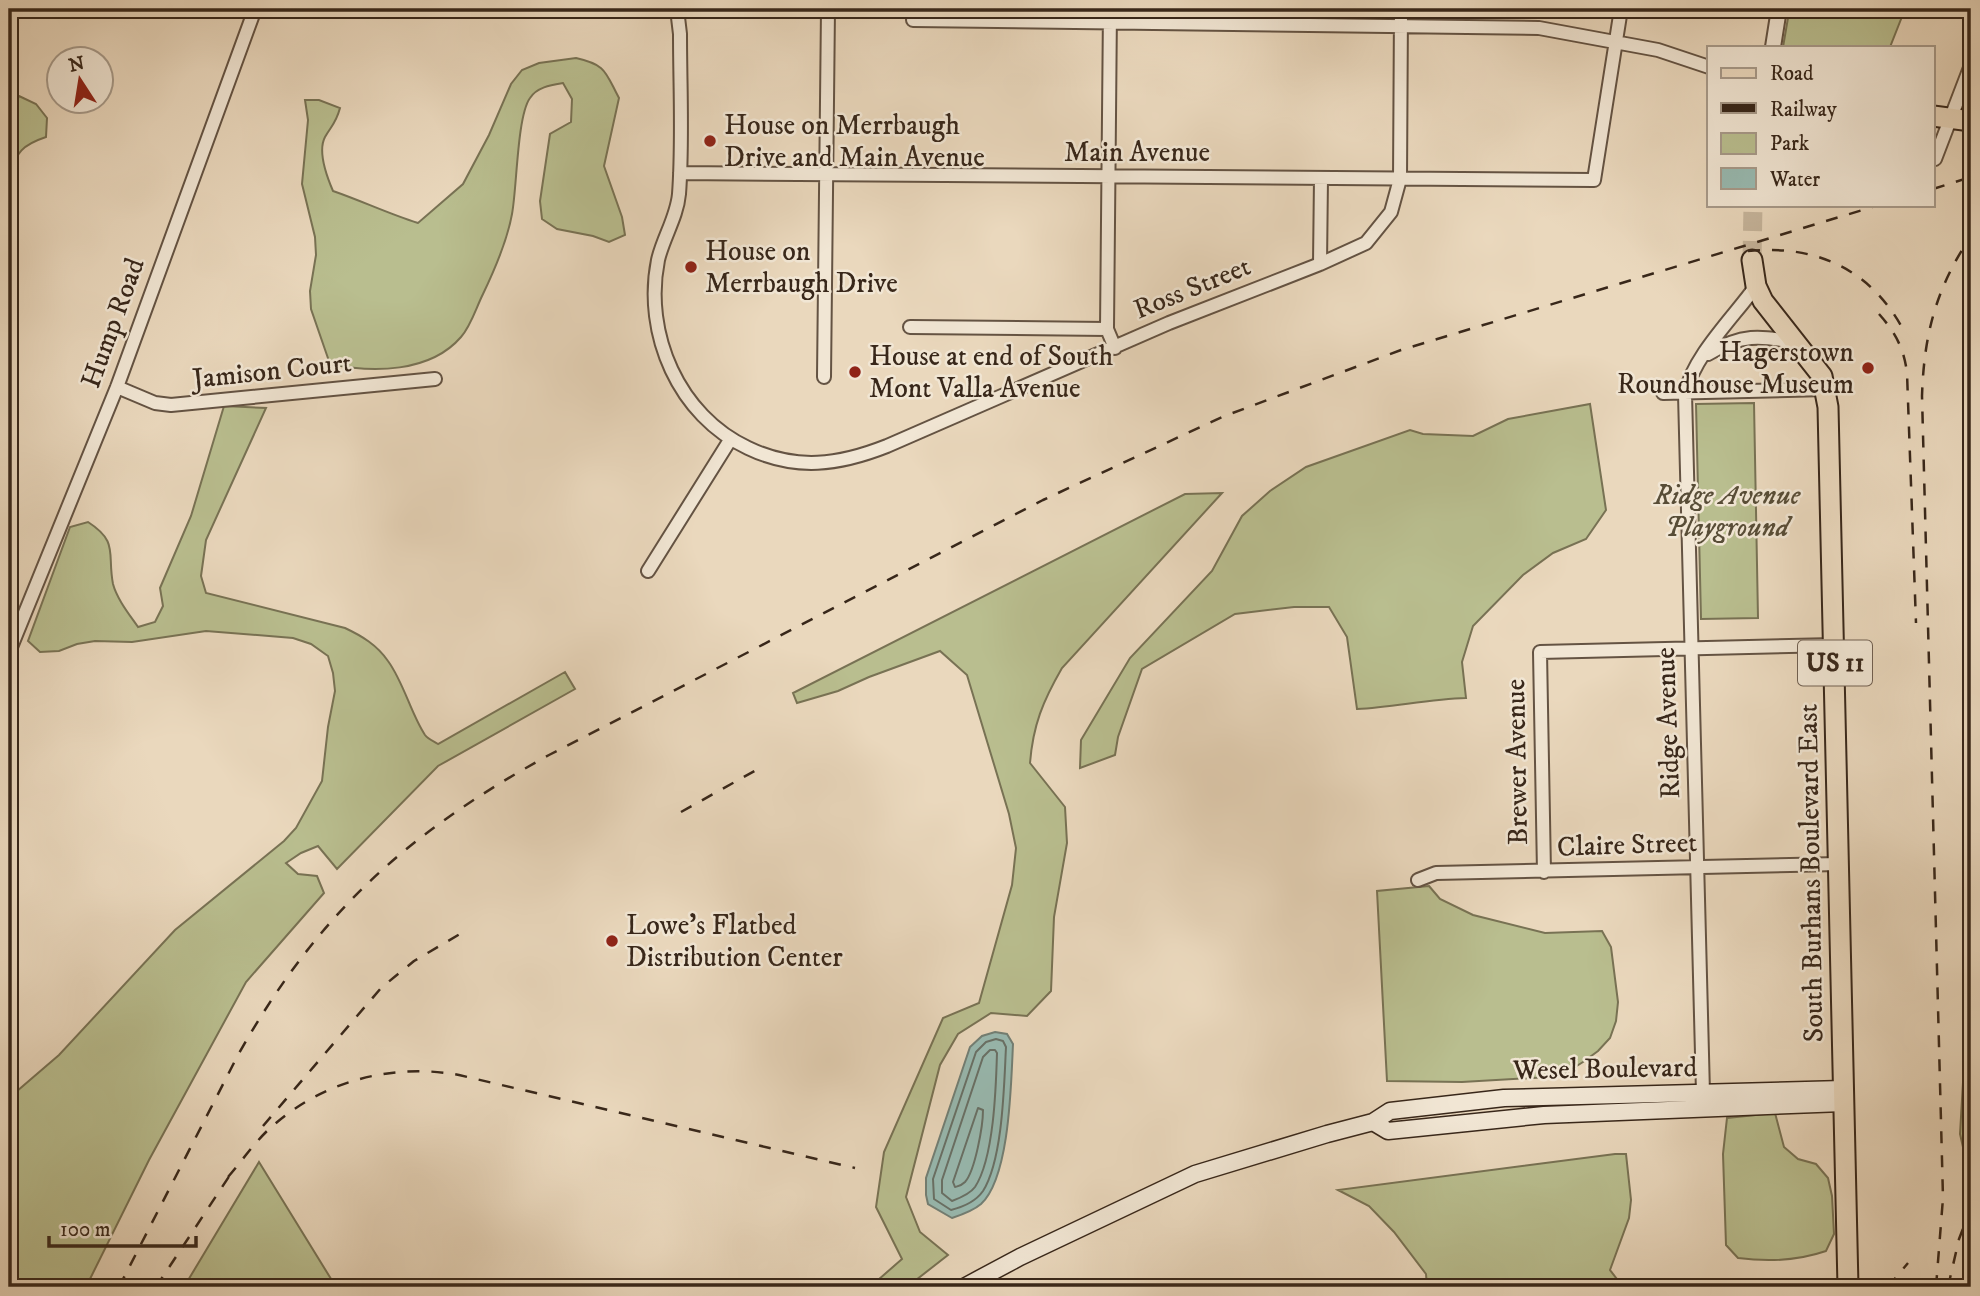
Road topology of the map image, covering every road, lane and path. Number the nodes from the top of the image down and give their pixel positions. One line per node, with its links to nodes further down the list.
1 (677, 9): 17 (street, Ross Street)
2 (828, 9): 18 (street)
3 (1110, 9): 9 (street)
4 (1401, 9): 10 (street, Ross Street)
5 (1620, 9): 11 (street)
6 (1779, 9): 12 (street)
7 (250, 10): 32 (street, Hump Road)
8 (913, 20): 9 (street)
9 (1110, 23): 10 (street); 19 (street)
10 (1401, 26): 11 (street); 21 (street, Ross Street)
11 (1614, 43): 14 (street); 21 (street, Main Avenue)
12 (1773, 46)
13 (1971, 65): 15 (street)
14 (1707, 66)
15 (1952, 119): 16 (street)
16 (1936, 159)
17 (680, 173): 18 (street, Main Avenue); 36 (street, Ross Street)
18 (826, 174): 19 (street, Main Avenue); 30 (street)
19 (1108, 176): 20 (street, Main Avenue); 26 (street)
20 (1321, 178): 21 (street, Main Avenue); 23 (street)
21 (1400, 179): 23 (street, Ross Street)
22 (1752, 260): 24 (main road, South Burhans Boulevard East / US 11)
23 (1320, 264): 28 (street, Ross Street)
24 (1756, 286): 27 (main road, South Burhans Boulevard East / US 11); 29 (street, Ridge Avenue)
25 (910, 327): 26 (street)
26 (1107, 329): 28 (street)
27 (1798, 344): 29 (street); 33 (main road, South Burhans Boulevard East / US 11)
28 (1115, 348): 36 (street, Ross Street)
29 (1704, 356): 35 (street, Ridge Avenue)
30 (824, 377)
31 (435, 379): 32 (street, Jamison Court)
32 (117, 387): 40 (street, Hump Road)
33 (1826, 390): 35 (street); 38 (main road, South Burhans Boulevard East / US 11)
34 (1663, 393): 35 (street)
35 (1685, 394): 39 (street, Ridge Avenue)
36 (730, 440): 37 (street)
37 (648, 571)
38 (1834, 646): 39 (street); 41 (main road, South Burhans Boulevard East / US 11)
39 (1690, 649): 42 (street, Ridge Avenue); 43 (street, Brewer Avenue)
40 (9, 652)
41 (1839, 864): 42 (street, Claire Street); 46 (main road, South Burhans Boulevard East / US 11)
42 (1697, 868): 43 (street, Claire Street); 45 (street, Ridge Avenue)
43 (1544, 872): 44 (street, Claire Street)
44 (1418, 880)
45 (1703, 1093): 46 (main road, Wesel Boulevard); 47 (main road, Wesel Boulevard)
46 (1843, 1096): 47 (main road, Wesel Boulevard); 48 (main road, US 11)
47 (1373, 1122): 49 (main road, Wesel Boulevard)
48 (1848, 1286)
49 (964, 1287)

